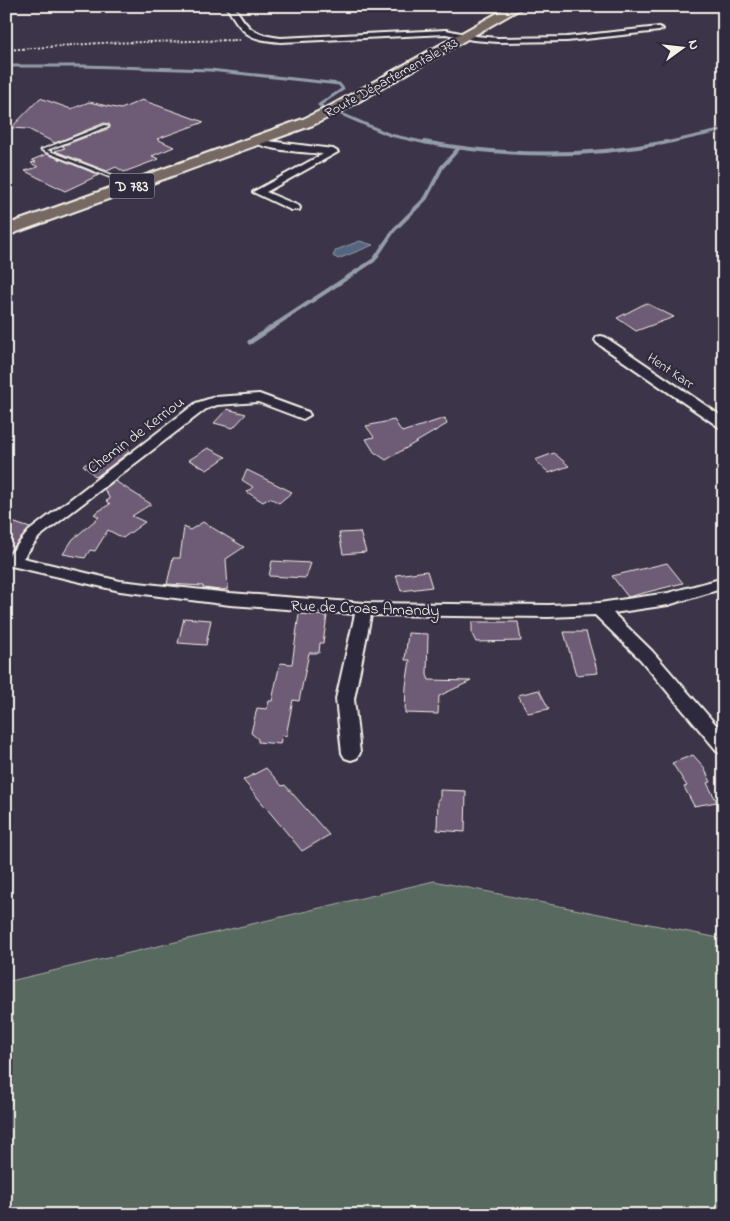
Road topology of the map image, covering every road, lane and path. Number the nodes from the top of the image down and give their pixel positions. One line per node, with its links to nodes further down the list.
1 (230, 6): 5 (street)
2 (519, 6): 4 (main road, Route Départementale 783 / D 783)
3 (659, 29): 4 (street)
4 (467, 35): 5 (street); 8 (main road, Route Départementale 783 / D 783)
5 (257, 36): 6 (path)
6 (6, 50)
7 (107, 126): 9 (lane)
8 (258, 140): 9 (main road, D 783); 10 (street)
9 (134, 185): 11 (main road, D 783)
10 (295, 208)
11 (6, 231)
12 (601, 340): 14 (street, Hent Karr)
13 (303, 416): 15 (street, Chemin de Kerriou)
14 (724, 424)
15 (9, 560): 17 (street, Rue de Croas Amandy)
16 (724, 583): 18 (street, Rue de Croas Amandy)
17 (364, 609): 18 (street, Rue de Croas Amandy); 20 (street)
18 (599, 609): 19 (street)
19 (724, 747)
20 (351, 753)

